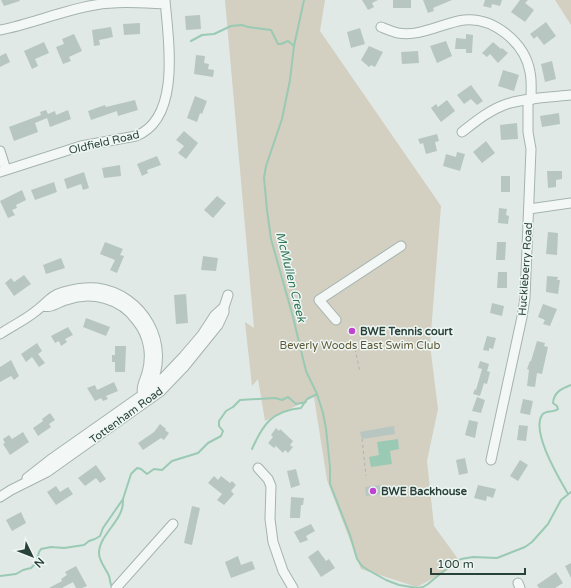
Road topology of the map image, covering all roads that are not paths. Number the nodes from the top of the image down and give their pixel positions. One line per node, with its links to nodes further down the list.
1 (165, 2): 3 (street); 8 (street, Oldfield Road)
2 (381, 27): 5 (street, Huckleberry Road)
3 (0, 30)
4 (571, 95): 5 (street)
5 (530, 100): 6 (street); 10 (street, Huckleberry Road)
6 (462, 132)
7 (0, 151): 8 (street)
8 (3, 171)
9 (571, 204): 10 (street)
10 (529, 209): 16 (street, Huckleberry Road)
11 (401, 246): 13 (street)
12 (228, 295): 15 (street, Tottenham Road)
13 (336, 320)
14 (0, 334): 15 (street)
15 (147, 397): 18 (street, Tottenham Road)
16 (491, 460)
17 (258, 468): 21 (street)
18 (0, 497)
19 (172, 524): 20 (street)
20 (116, 588)
21 (293, 588)

